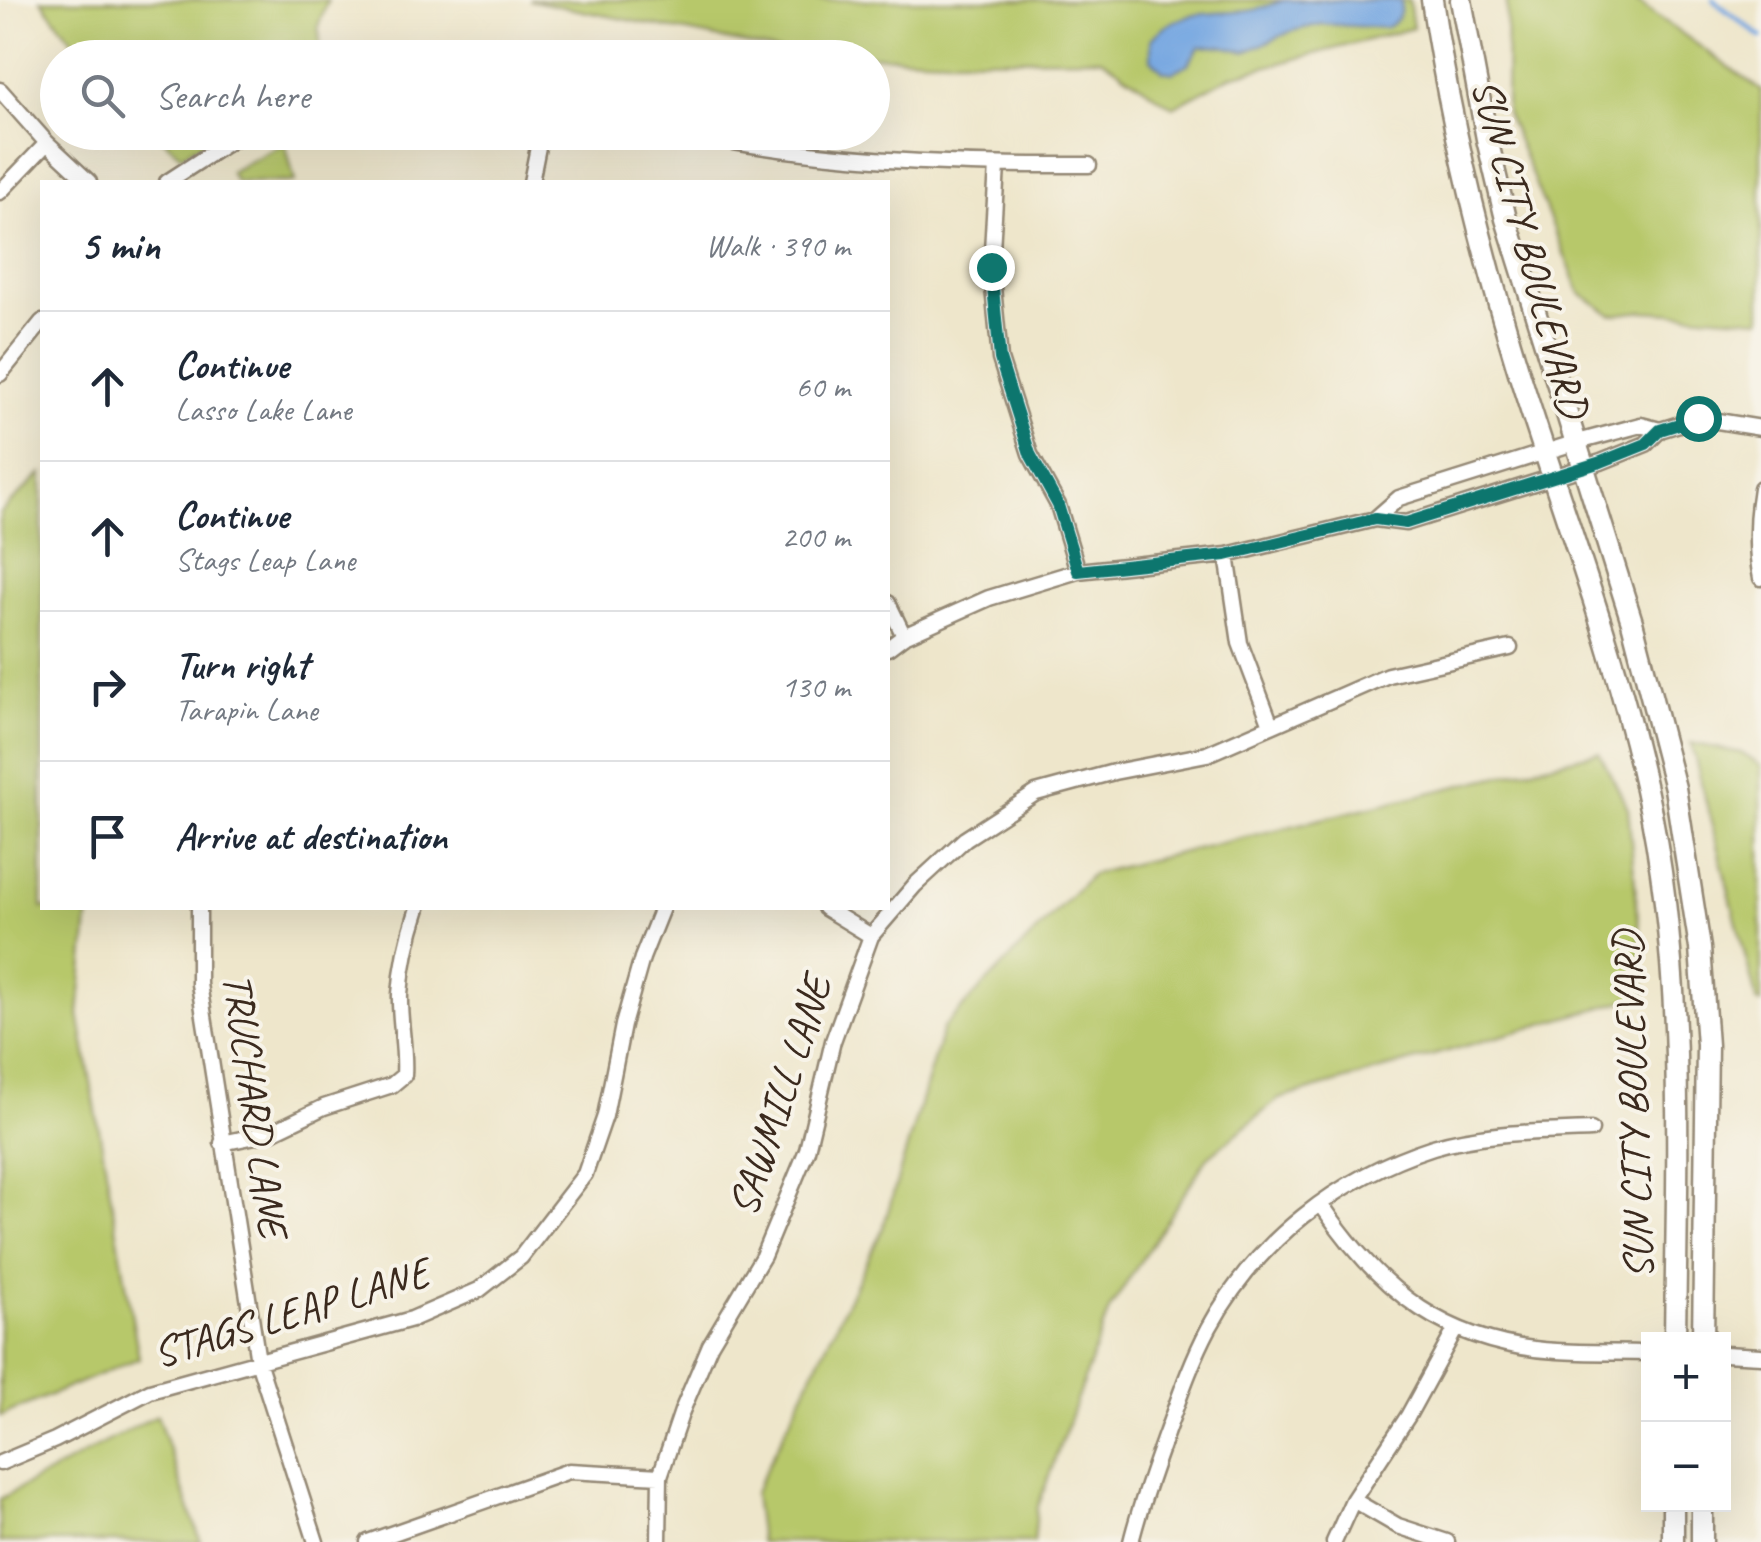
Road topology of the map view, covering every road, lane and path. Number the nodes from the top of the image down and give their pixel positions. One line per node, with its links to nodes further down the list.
1 (1432, 0): 20 (street, SUN CITY BOULEVARD)
2 (1462, 0): 20 (street, SUN CITY BOULEVARD)
3 (0, 90): 4 (street)
4 (40, 134)
5 (41, 150): 15 (street)
6 (56, 150): 12 (street)
7 (216, 150): 13 (street)
8 (537, 150): 14 (street)
9 (786, 150): 11 (street)
10 (1090, 165): 11 (street)
11 (997, 166): 25 (street)
12 (88, 180)
13 (169, 180)
14 (531, 180)
15 (0, 192)
16 (40, 324): 17 (street)
17 (0, 374)
18 (1761, 428): 19 (street)
19 (1660, 430): 20 (street); 21 (street)
20 (1560, 447): 21 (street, SUN CITY BOULEVARD); 21 (street, SUN CITY BOULEVARD); 23 (street)
21 (1568, 472): 23 (street); 41 (street, SUN CITY BOULEVARD); 42 (street, SUN CITY BOULEVARD)
22 (1761, 488): 26 (street)
23 (1375, 519): 24 (street)
24 (1226, 555): 25 (street); 31 (street)
25 (1078, 571): 28 (street)
26 (1761, 578)
27 (890, 608): 28 (street)
28 (904, 636): 29 (street)
29 (890, 646)
30 (1510, 648): 31 (street, SAWMILL LANE)
31 (1272, 725): 36 (street, SAWMILL LANE)
32 (198, 910): 38 (street, TRUCHARD LANE)
33 (418, 910): 38 (street)
34 (661, 910): 46 (street, STAGS LEAP LANE)
35 (827, 910): 36 (street)
36 (871, 936): 48 (street, SAWMILL LANE)
37 (1591, 1130): 39 (street)
38 (222, 1143): 46 (street, TRUCHARD LANE)
39 (1320, 1204): 40 (street); 55 (street)
40 (1455, 1330): 43 (street); 49 (street)
41 (1675, 1332)
42 (1704, 1332)
43 (1641, 1352)
44 (1731, 1354): 45 (street)
45 (1761, 1356)
46 (258, 1362): 47 (street, STAGS LEAP LANE); 52 (street, TRUCHARD LANE)
47 (0, 1463)
48 (660, 1476): 53 (street); 54 (street, SAWMILL LANE)
49 (1353, 1500): 56 (street); 57 (street)
50 (1674, 1512): 58 (street)
51 (1702, 1512): 59 (street)
52 (316, 1542)
53 (368, 1542)
54 (659, 1542)
55 (1132, 1542)
56 (1334, 1542)
57 (1447, 1542)
58 (1673, 1542)
59 (1702, 1542)

